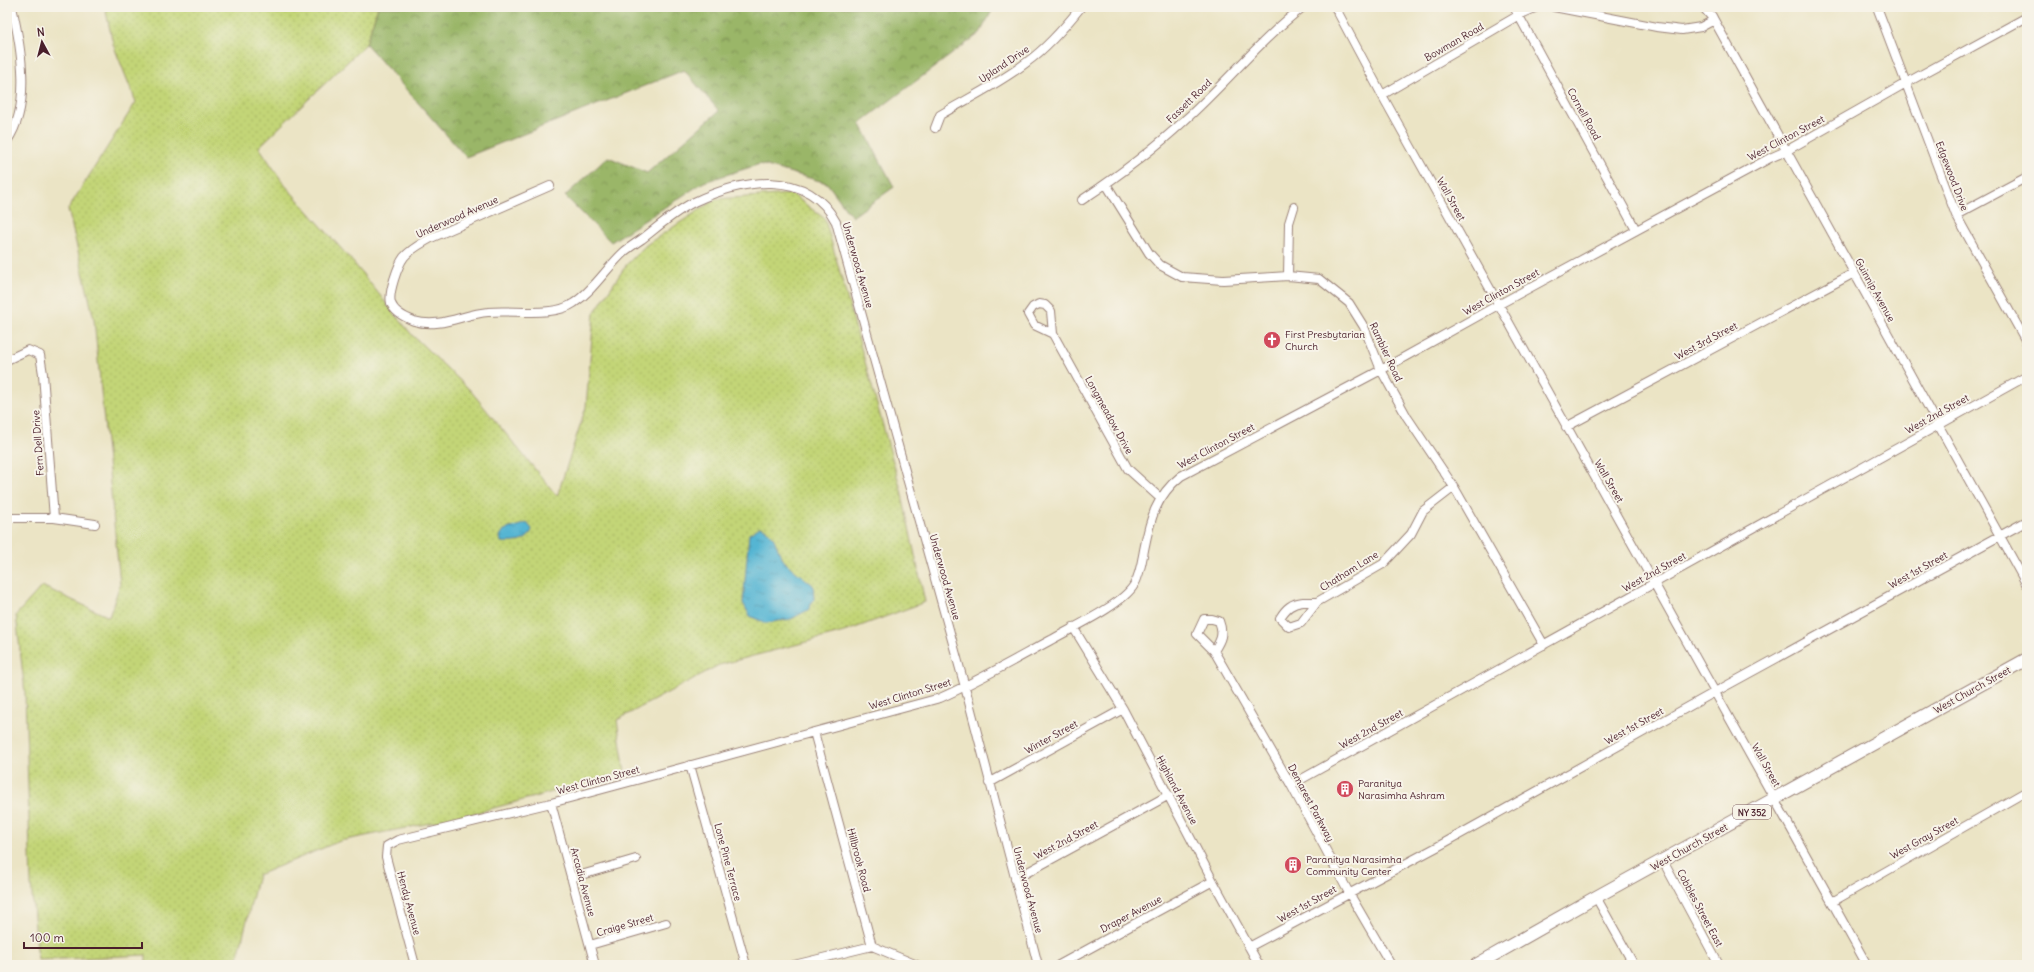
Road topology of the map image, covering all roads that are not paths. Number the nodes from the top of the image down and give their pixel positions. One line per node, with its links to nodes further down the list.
1 (12, 7): 17 (street)
2 (1081, 7): 16 (street, Upland Drive)
3 (1303, 7): 20 (street, Fassett Road)
4 (1335, 7): 15 (street, Wall Street)
5 (1514, 7): 11 (street, Cornell Road)
6 (1537, 7): 11 (street, Bowman Road)
7 (1554, 7): 13 (street)
8 (1703, 7): 13 (street, Guinnip Avenue)
9 (1707, 7): 13 (street)
10 (1877, 7): 14 (street, Edgewood Drive)
11 (1519, 15): 15 (street, Bowman Road); 25 (street, Cornell Road)
12 (2027, 18): 14 (street, West Clinton Street)
13 (1714, 20): 18 (street, Guinnip Avenue)
14 (1906, 83): 18 (street, West Clinton Street); 24 (street, Edgewood Drive)
15 (1382, 95): 28 (street, Wall Street)
16 (935, 128)
17 (7, 141)
18 (1786, 151): 25 (street, West Clinton Street); 26 (street, Guinnip Avenue)
19 (2027, 177): 24 (street)
20 (1106, 184): 22 (street, Fassett Road); 27 (street, Rambler Road)
21 (550, 186): 50 (street, Underwood Avenue)
22 (1082, 200)
23 (1294, 207): 27 (street)
24 (1956, 215): 30 (street, Edgewood Drive)
25 (1636, 230): 28 (street, West Clinton Street)
26 (1854, 274): 34 (street, Guinnip Avenue); 35 (street, West 3rd Street)
27 (1288, 276): 32 (street, Rambler Road)
28 (1498, 304): 32 (street, West Clinton Street); 35 (street, Wall Street)
29 (1053, 334): 37 (street, Longmeadow Drive)
30 (2027, 343)
31 (7, 360): 39 (street, Fern Dell Drive)
32 (1381, 370): 36 (street, Rambler Road); 37 (street, West Clinton Street)
33 (2027, 376): 34 (street, West 2nd Street)
34 (1938, 425): 42 (street, Guinnip Avenue); 43 (street, West 2nd Street)
35 (1566, 427): 43 (street, Wall Street)
36 (1454, 487): 45 (street, Chatham Lane); 47 (street, Rambler Road)
37 (1160, 498): 46 (street, West Clinton Street)
38 (7, 518): 39 (street)
39 (54, 518): 41 (street)
40 (2027, 521): 42 (street, West 1st Street)
41 (95, 524)
42 (2000, 536): 44 (street, Guinnip Avenue); 51 (street, West 1st Street)
43 (1655, 583): 47 (street, West 2nd Street); 51 (street, Wall Street)
44 (2027, 585)
45 (1317, 602)
46 (1073, 627): 50 (street, West Clinton Street); 52 (street, Highland Avenue)
47 (1544, 645): 56 (street, West 2nd Street)
48 (1214, 651): 56 (street, Demarest Parkway)
49 (2027, 659): 59 (main road, West Church Street / NY 352)
50 (965, 687): 53 (street, West Clinton Street); 55 (street, Underwood Avenue)
51 (1715, 692): 59 (street, Wall Street); 67 (street, West 1st Street)
52 (1123, 709): 55 (street, Winter Street); 58 (street, Highland Avenue)
53 (814, 732): 54 (street, West Clinton Street); 72 (street, Hillbrook Road)
54 (690, 765): 60 (street, West Clinton Street); 77 (street, Lone Pine Terrace)
55 (989, 783): 65 (street, Underwood Avenue)
56 (1291, 784): 67 (street, Demarest Parkway)
57 (2027, 791): 69 (street, West Gray Street)
58 (1169, 795): 65 (street, West 2nd Street); 66 (street, Highland Avenue)
59 (1775, 800): 63 (main road, West Church Street / NY 352); 69 (street, Wall Street)
60 (551, 804): 61 (street, West Clinton Street); 64 (street, Arcadia Avenue)
61 (388, 846): 75 (street, Hendy Avenue)
62 (636, 860): 64 (street)
63 (1663, 861): 68 (main road, West Church Street / NY 352); 86 (street, Cobbles Street East)
64 (571, 878): 71 (street, Arcadia Avenue)
65 (1015, 879): 80 (street, Underwood Avenue)
66 (1213, 882): 73 (street, Highland Avenue); 81 (street, Draper Avenue)
67 (1349, 893): 73 (street, West 1st Street); 83 (street, Demarest Parkway)
68 (1596, 897): 74 (main road, West Church Street / NY 352); 85 (street)
69 (1832, 902): 87 (street, Wall Street)
70 (666, 923): 71 (street, Craige Street)
71 (590, 945): 76 (street, Arcadia Avenue)
72 (872, 946): 78 (street); 79 (street)
73 (1250, 947): 82 (street, Highland Avenue)
74 (1490, 962): 84 (main road, West Church Street / NY 352)
75 (415, 965)
76 (595, 965)
77 (746, 965)
78 (794, 965)
79 (916, 965)
80 (1038, 965)
81 (1059, 965)
82 (1259, 965)
83 (1391, 965)
84 (1476, 965)
85 (1634, 965)
86 (1719, 965)
87 (1867, 965)

